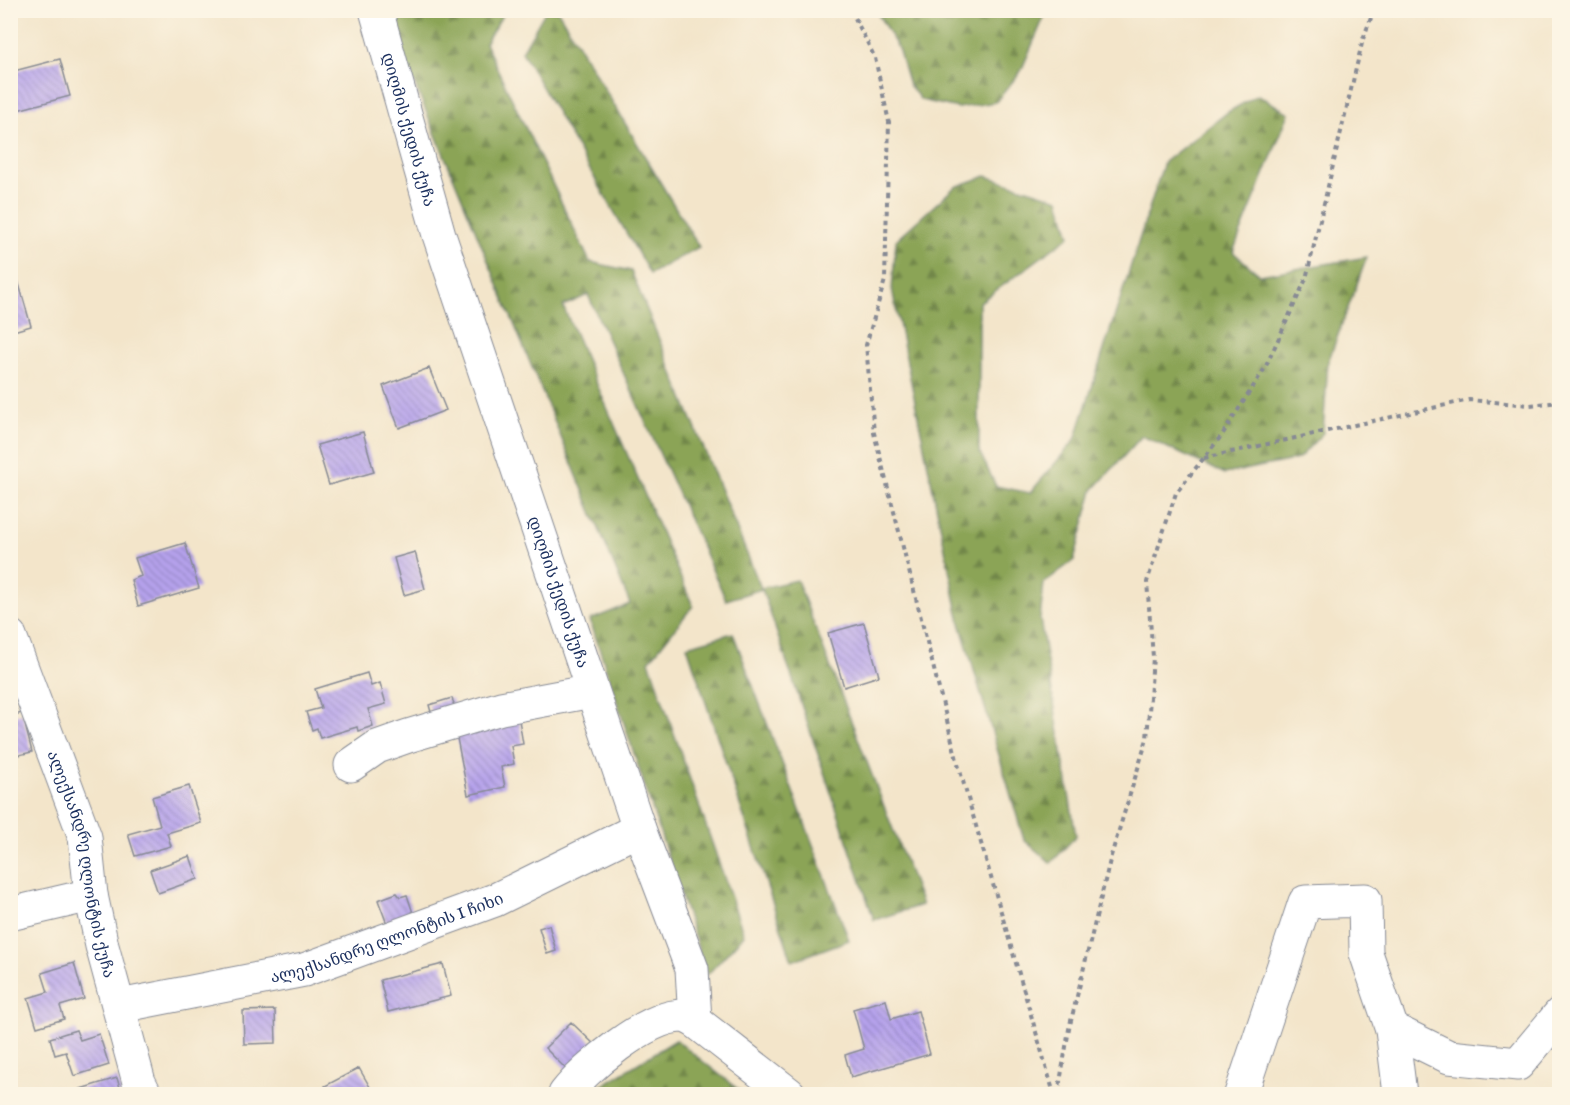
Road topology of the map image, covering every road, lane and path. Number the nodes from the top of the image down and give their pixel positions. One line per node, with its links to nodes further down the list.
1 (376, 10): 7 (street, დიღმის ქედის ქუჩა)
2 (851, 10): 19 (path)
3 (1374, 10): 5 (path)
4 (1560, 402): 5 (path)
5 (1204, 458): 19 (path)
6 (10, 636): 10 (street, ალექსანდრე ღლონტის ქუჩა)
7 (592, 691): 8 (street); 9 (street, დიღმის ქედის ქუჩა)
8 (351, 765)
9 (639, 829): 12 (street, ალექსანდრე ღლონტის I ჩიხი); 14 (street, დიღმის ქედის ქუჩა)
10 (92, 896): 11 (street); 12 (street, ალექსანდრე ღლონტის ქუჩა)
11 (10, 914)
12 (120, 1006): 16 (street, ალექსანდრე ღლონტის ქუჩა)
13 (1560, 1014): 15 (street)
14 (695, 1021): 17 (street); 18 (street)
15 (1392, 1029): 20 (street); 21 (street)
16 (145, 1095)
17 (565, 1095)
18 (789, 1095)
19 (1056, 1095)
20 (1241, 1095)
21 (1400, 1095)

